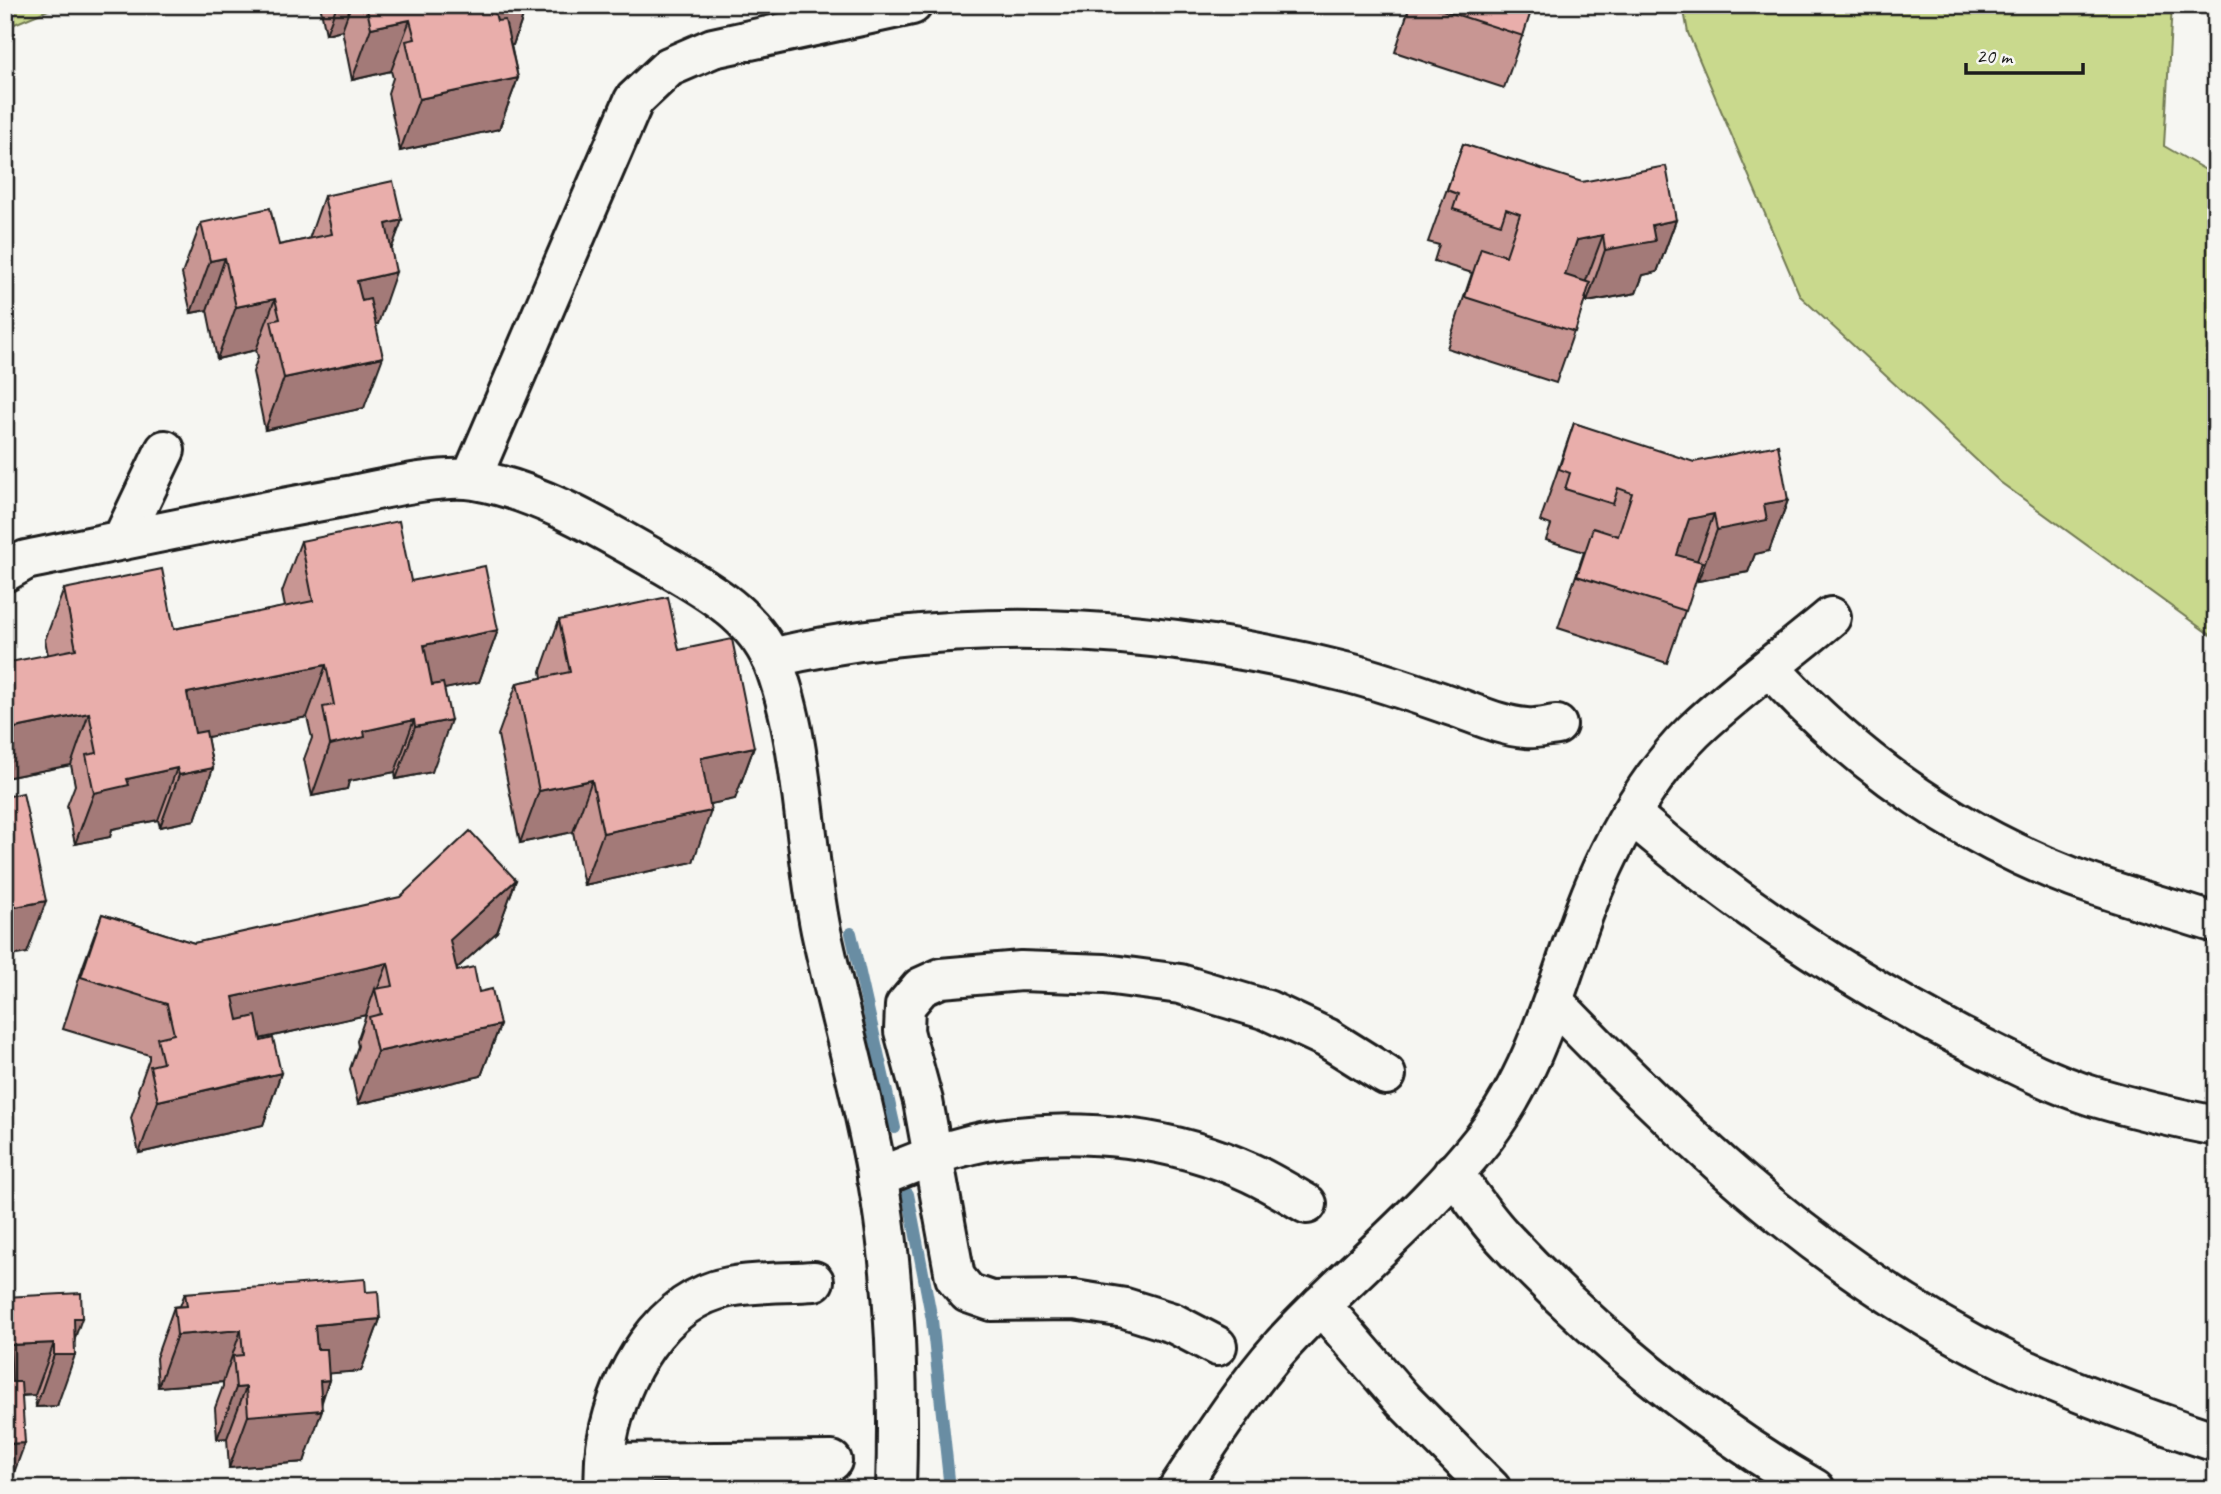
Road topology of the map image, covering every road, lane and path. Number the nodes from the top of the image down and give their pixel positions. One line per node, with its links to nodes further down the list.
1 (912, 5): 3 (street)
2 (165, 450): 4 (street)
3 (471, 479): 4 (street); 7 (street)
4 (122, 540): 5 (street)
5 (5, 572)
6 (1831, 617): 8 (street)
7 (771, 658): 9 (street); 17 (street)
8 (1770, 667): 10 (street); 11 (street)
9 (1557, 725)
10 (1632, 814): 12 (street); 14 (street)
11 (2216, 923)
12 (1555, 1003): 16 (street); 22 (street)
13 (1386, 1074): 15 (street)
14 (2216, 1126)
15 (934, 1154): 17 (street); 18 (street); 21 (street)
16 (1453, 1172): 20 (street); 28 (street)
17 (877, 1178): 25 (street)
18 (1307, 1204)
19 (814, 1282): 24 (street)
20 (1321, 1305): 26 (street); 27 (street)
21 (1217, 1346)
22 (2216, 1442)
23 (832, 1461): 24 (street)
24 (604, 1476)
25 (896, 1489)
26 (1178, 1489)
27 (1490, 1489)
28 (1815, 1489)

